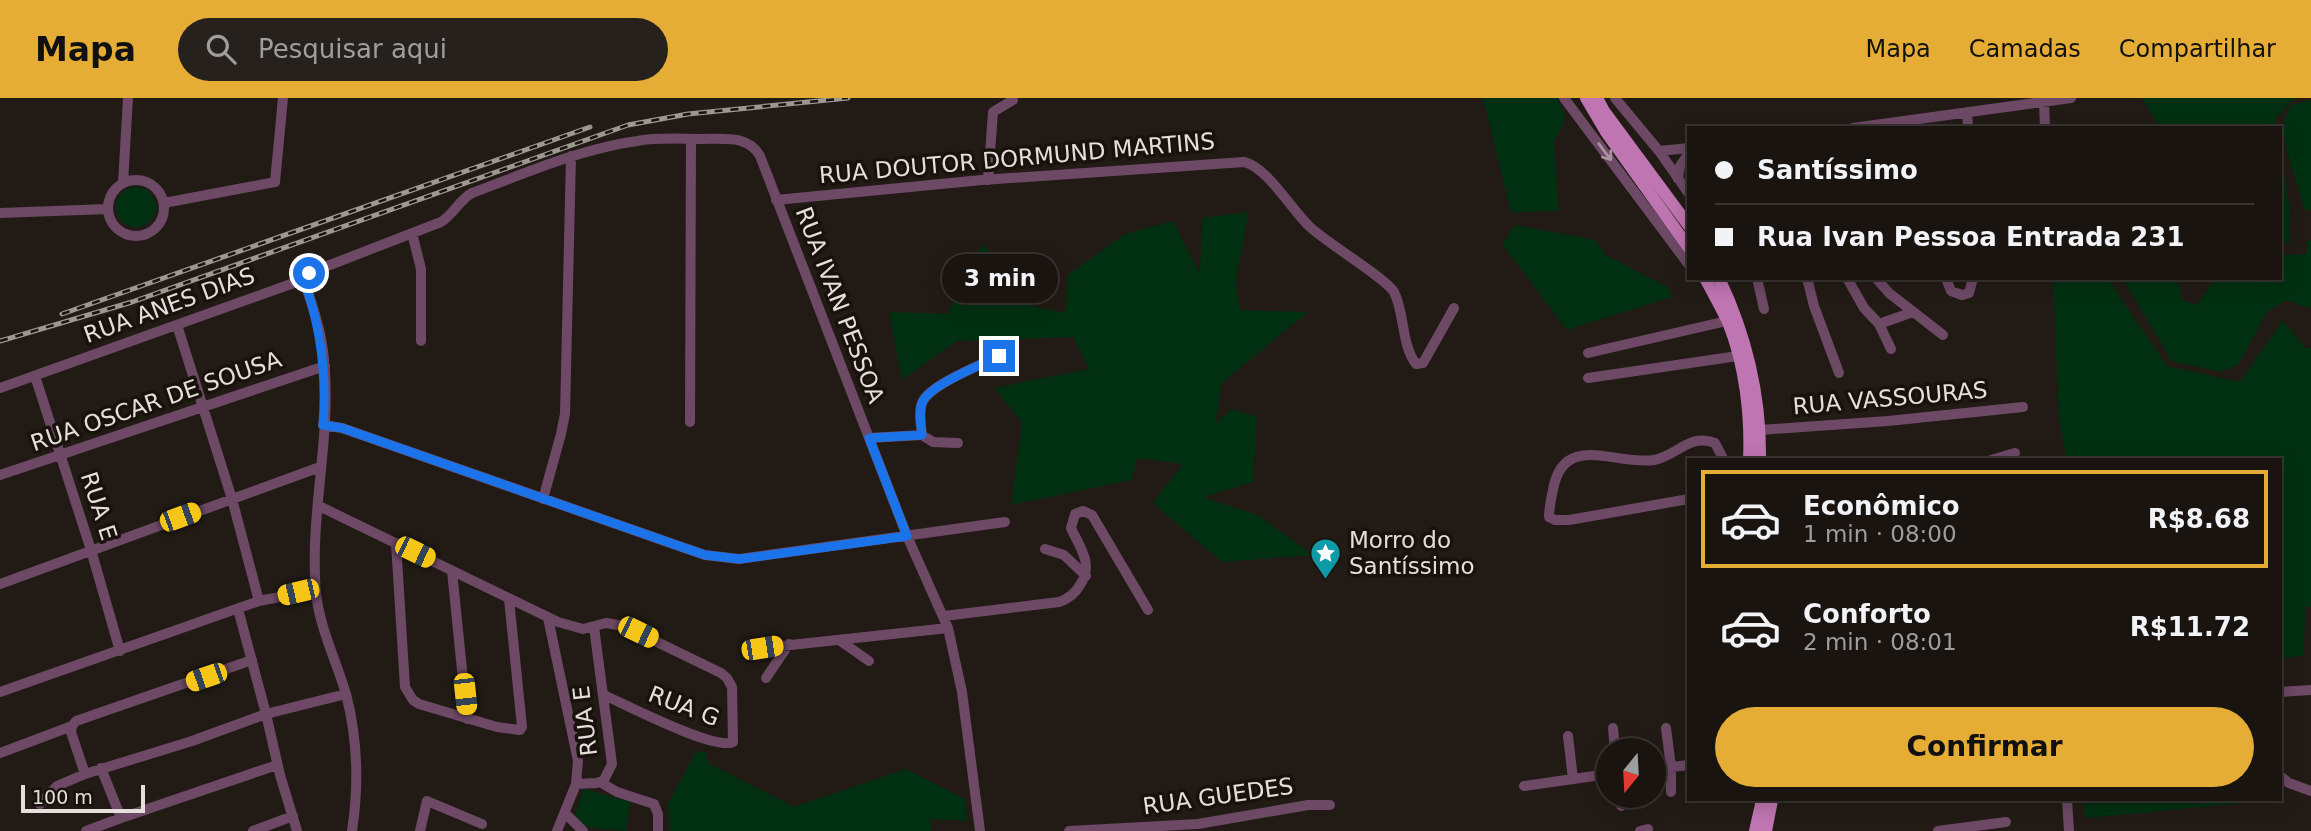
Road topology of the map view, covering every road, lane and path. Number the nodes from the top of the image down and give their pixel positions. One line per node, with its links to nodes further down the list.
1 (128, 98): 23 (street)
2 (283, 98): 26 (street)
3 (1564, 98): 31 (street, one-way to 31)
4 (1586, 98): 29 (main road)
5 (1597, 98): 29 (main road)
6 (1615, 98): 17 (street)
7 (2071, 98): 10 (street)
8 (1013, 100): 22 (street)
9 (2022, 101): 10 (street); 11 (street)
10 (2044, 101): 14 (street)
11 (1966, 112): 12 (street); 13 (street)
12 (1867, 126)
13 (1968, 126)
14 (2045, 126)
15 (691, 139): 19 (street, RUA ANES DIAS); 20 (street, RUA ANES DIAS); 59 (street)
16 (1687, 150): 17 (street)
17 (1659, 151): 21 (street)
18 (1687, 154): 21 (street)
19 (570, 156): 30 (street, RUA ANES DIAS); 74 (street)
20 (760, 156): 25 (street, RUA IVAN PESSOA)
21 (1678, 179): 24 (street)
22 (988, 180): 25 (street, RUA DOUTOR DORMUND MARTINS); 40 (street, RUA DOUTOR DORMUND MARTINS)
23 (123, 183): 26 (street); 27 (street)
24 (1687, 191)
25 (776, 200): 63 (street, RUA IVAN PESSOA)
26 (164, 203): 27 (street)
27 (108, 209): 28 (street)
28 (0, 213)
29 (1685, 232)
30 (412, 233): 32 (street, RUA ANES DIAS); 47 (street)
31 (1687, 262)
32 (303, 278): 45 (street, RUA ANES DIAS); 52 (street)
33 (1709, 280): 43 (main road); 61 (main road)
34 (1757, 280): 41 (street)
35 (1808, 280): 53 (street)
36 (1848, 280): 44 (street)
37 (1878, 280): 42 (street)
38 (1947, 280): 39 (street)
39 (1973, 281)
40 (1454, 308)
41 (1763, 309)
42 (1913, 312): 44 (street); 46 (street)
43 (1727, 321): 49 (street); 51 (main road)
44 (1879, 324): 48 (street)
45 (177, 325): 54 (street, RUA ANES DIAS); 57 (street)
46 (1943, 335)
47 (421, 341)
48 (1891, 349)
49 (1588, 353)
50 (999, 356): 62 (street)
51 (1738, 356): 55 (street); 68 (main road)
52 (325, 366): 57 (street, RUA OSCAR DE SOUSA); 60 (street)
53 (1839, 373)
54 (35, 376): 56 (street, RUA ANES DIAS); 66 (street, RUA E)
55 (1588, 378)
56 (0, 388)
57 (204, 406): 66 (street, RUA OSCAR DE SOUSA); 73 (street)
58 (2023, 407): 61 (street, RUA VASSOURAS)
59 (690, 422)
60 (323, 425): 71 (street); 74 (street)
61 (1760, 429): 69 (main road)
62 (922, 435): 63 (street); 64 (street)
63 (869, 438): 78 (street, RUA IVAN PESSOA)
64 (958, 443)
65 (2015, 453): 70 (street)
66 (59, 454): 72 (street, RUA OSCAR DE SOUSA); 81 (street, RUA E)
67 (1723, 458): 75 (street)
68 (1749, 458)
69 (1760, 458)
70 (1998, 458)
71 (320, 467): 73 (street); 76 (street)
72 (0, 475)
73 (232, 499): 81 (street); 87 (street)
74 (543, 499): 78 (street)
75 (1687, 499)
76 (319, 506): 79 (street); 85 (street)
77 (1005, 522): 78 (street)
78 (907, 536): 90 (street, RUA IVAN PESSOA)
79 (396, 543): 82 (street); 107 (street)
80 (1045, 549): 83 (street)
81 (91, 550): 84 (street); 97 (street, RUA E)
82 (452, 571): 86 (street); 107 (street)
83 (1086, 576): 89 (street); 90 (street)
84 (0, 584)
85 (316, 590): 87 (street); 104 (street)
86 (509, 599): 91 (street); 107 (street)
87 (259, 601): 88 (street)
88 (238, 608): 97 (street); 98 (street)
89 (1148, 610)
90 (944, 616): 93 (street, RUA IVAN PESSOA)
91 (548, 618): 92 (street); 124 (street)
92 (594, 627): 105 (street, RUA E); 105 (street, RUA G)
93 (948, 628): 94 (street); 146 (street, RUA IVAN PESSOA)
94 (839, 640): 95 (street); 99 (street)
95 (789, 644): 96 (street); 100 (street)
96 (762, 648)
97 (120, 651): 102 (street)
98 (252, 660): 106 (street); 108 (street)
99 (869, 661)
100 (766, 678)
101 (2311, 690): 103 (street)
102 (0, 692)
103 (2282, 692)
104 (346, 694): 106 (street); 141 (street)
105 (604, 695): 123 (street, RUA E)
106 (266, 714): 114 (street); 117 (street)
107 (467, 719)
108 (72, 726): 113 (street); 119 (street)
109 (1613, 728): 112 (street)
110 (1666, 728): 116 (street)
111 (1567, 736): 122 (street)
112 (1614, 738)
113 (0, 753)
114 (278, 765): 134 (street); 135 (street)
115 (1687, 765): 116 (street)
116 (1671, 767): 118 (street); 127 (street)
117 (101, 768): 119 (street); 135 (street)
118 (1666, 768)
119 (85, 774): 131 (street)
120 (1596, 776): 122 (street)
121 (2282, 778): 126 (street)
122 (1573, 779): 125 (street)
123 (600, 782): 124 (street, RUA E); 145 (street)
124 (576, 784): 133 (street)
125 (1524, 786)
126 (2311, 791)
127 (1671, 792)
128 (1762, 801): 148 (main road)
129 (1772, 801): 149 (main road)
130 (2067, 801): 151 (street)
131 (40, 804)
132 (1330, 805): 147 (street, RUA GUEDES)
133 (565, 813): 143 (street); 144 (street)
134 (293, 816): 139 (street); 140 (street)
135 (121, 818): 138 (street)
136 (2006, 822): 150 (street)
137 (482, 824): 142 (street)
138 (86, 831)
139 (253, 831)
140 (298, 831)
141 (352, 831)
142 (420, 831)
143 (557, 831)
144 (583, 831)
145 (657, 831)
146 (981, 831)
147 (1069, 831)
148 (1755, 831)
149 (1766, 831)
150 (1938, 831)
151 (2068, 831)

